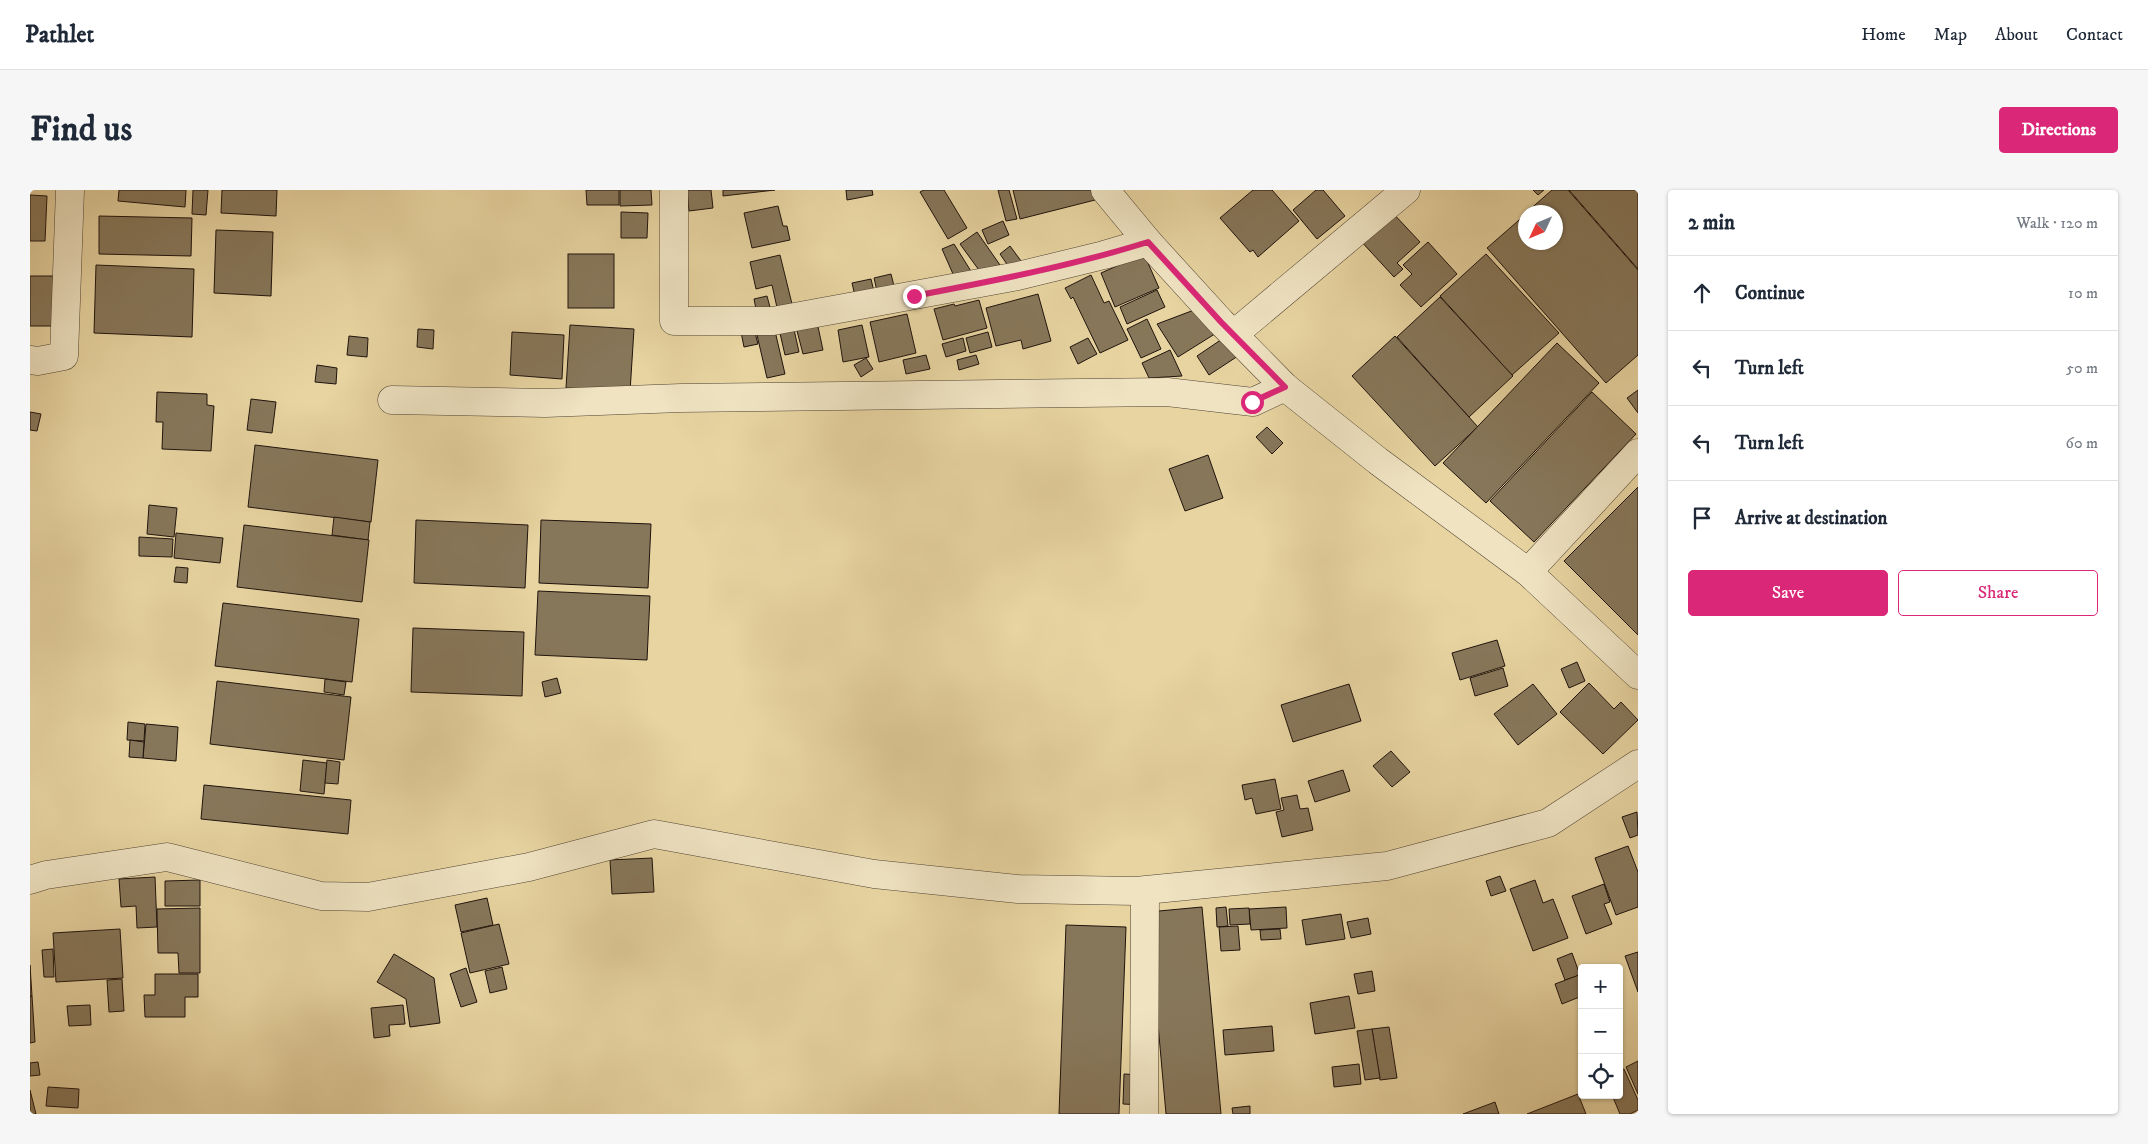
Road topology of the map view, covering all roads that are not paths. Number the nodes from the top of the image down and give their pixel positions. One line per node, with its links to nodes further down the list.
1 (70, 190): 7 (street)
2 (674, 190): 5 (street)
3 (1105, 190): 5 (street)
4 (1406, 190): 6 (street)
5 (1148, 242): 6 (street)
6 (1234, 334): 8 (street)
7 (30, 360)
8 (1285, 387): 9 (street); 11 (street)
9 (392, 400)
10 (1638, 453): 11 (street)
11 (1528, 572): 12 (street)
12 (1638, 676)
13 (1638, 764): 15 (street)
14 (30, 880): 15 (street)
15 (1145, 891): 16 (street)
16 (1144, 1114)

